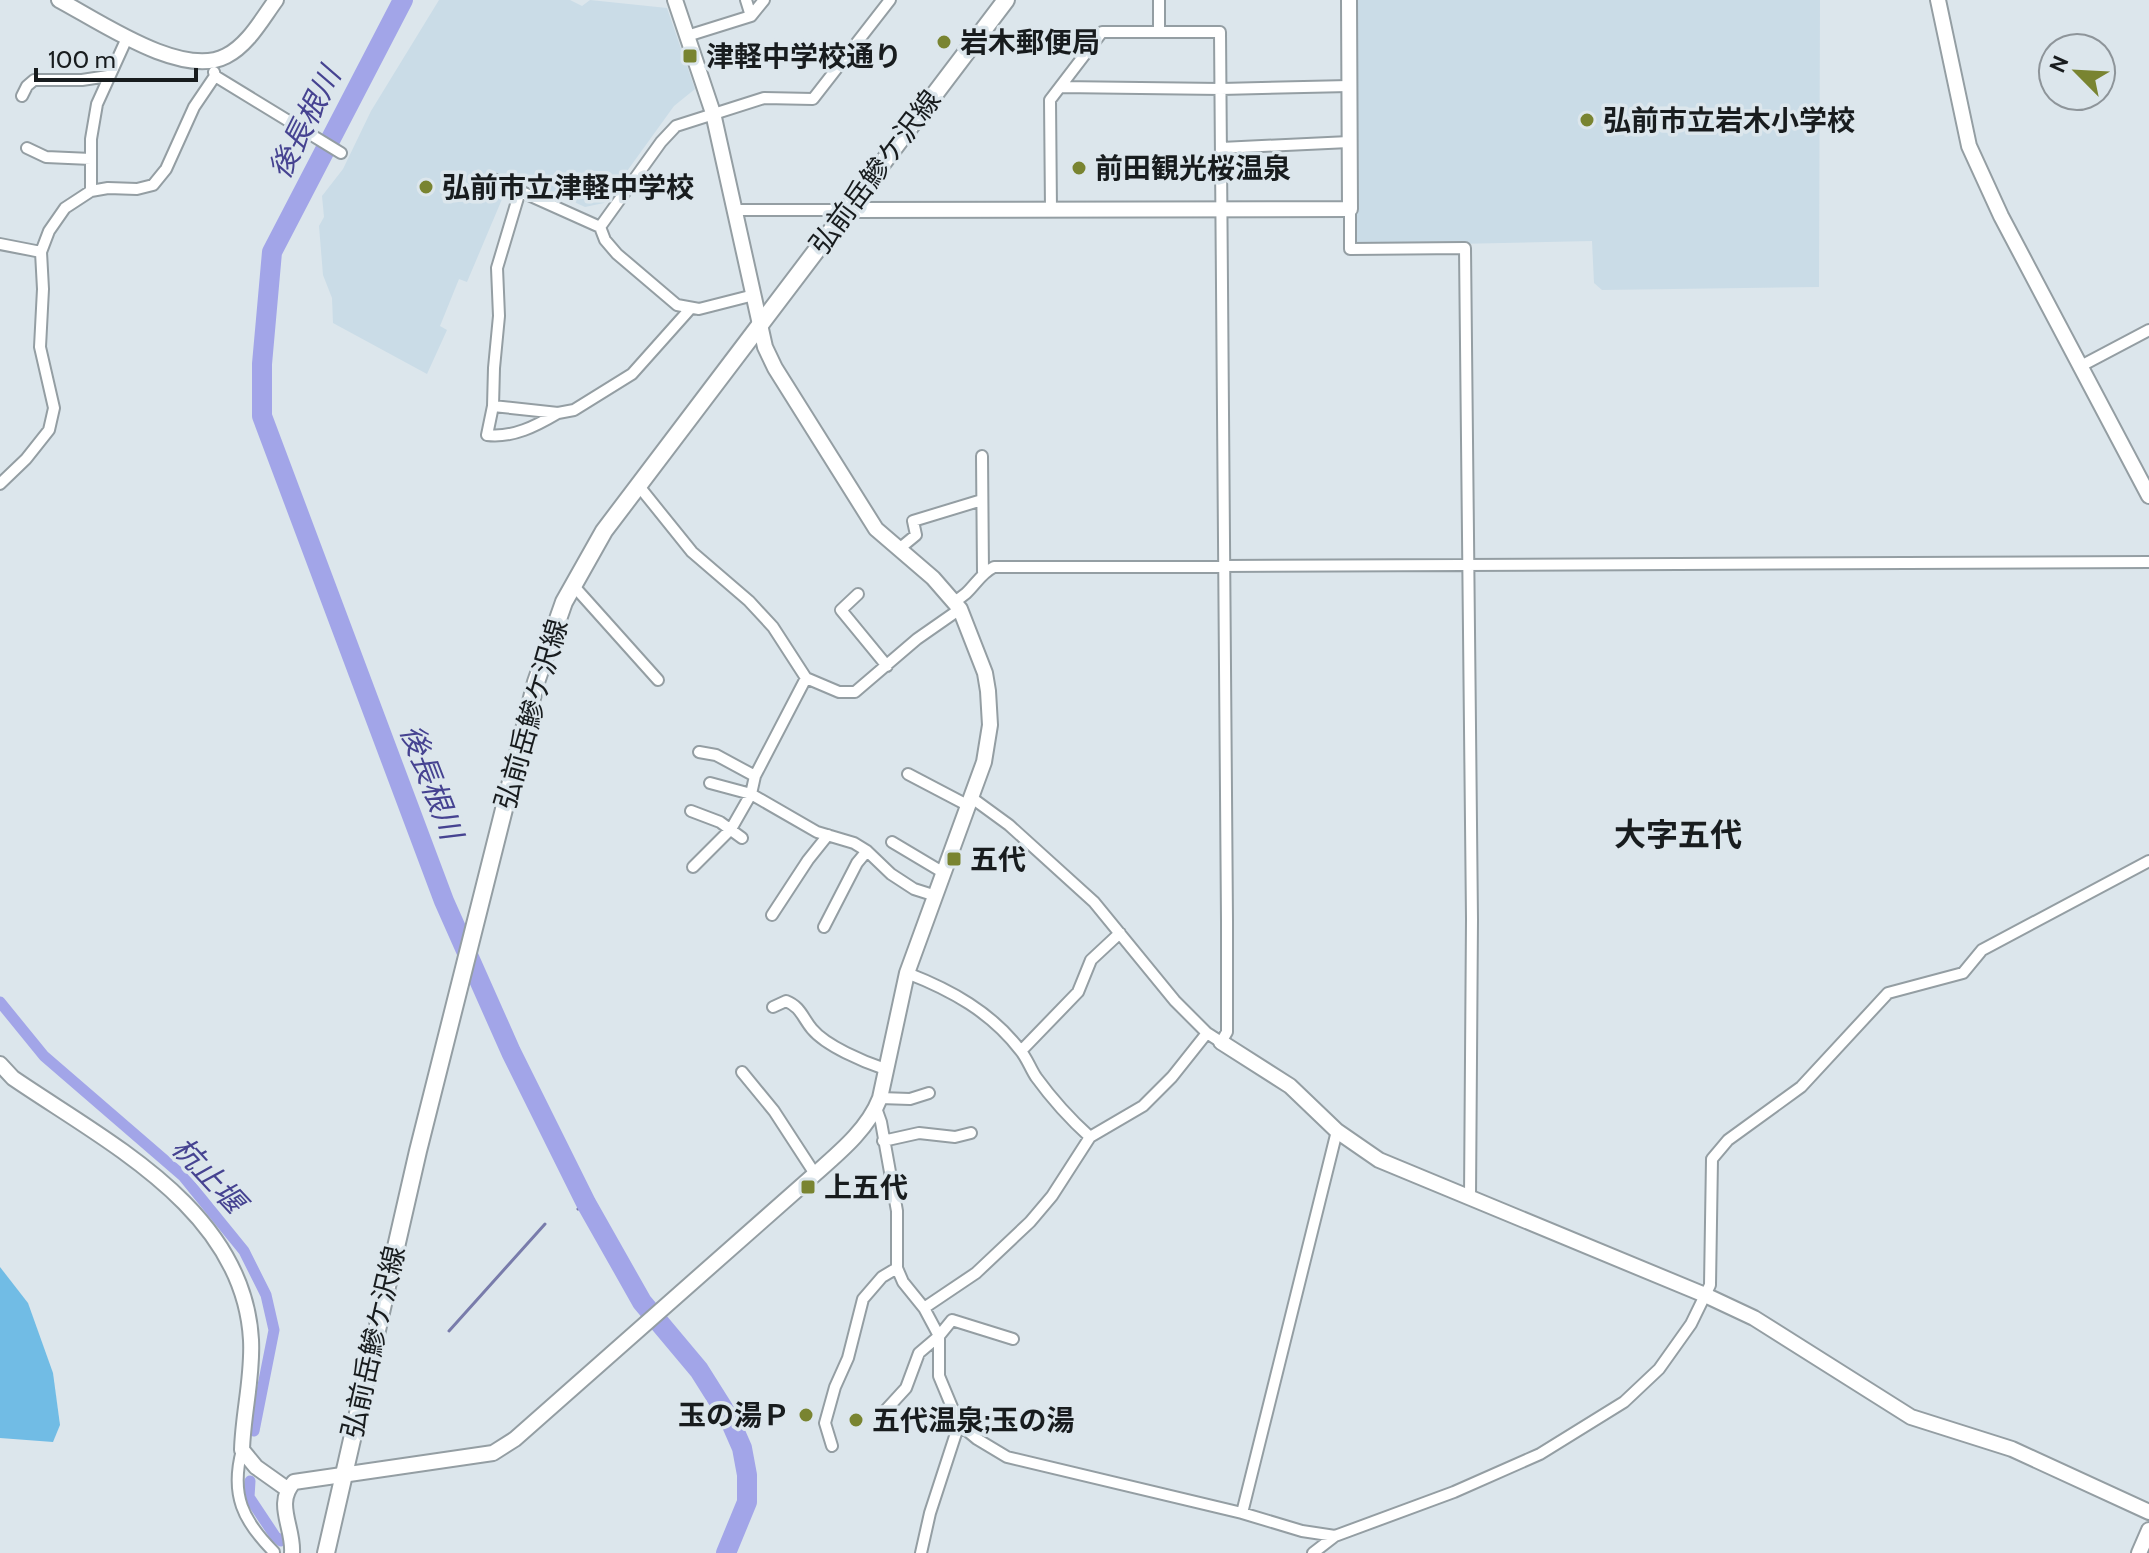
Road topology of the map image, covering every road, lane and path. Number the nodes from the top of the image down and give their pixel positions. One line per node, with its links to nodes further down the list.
1 (276, 0): 15 (street)
2 (675, 0): 13 (street)
3 (746, 0): 11 (street)
4 (764, 0): 11 (street)
5 (890, 0): 21 (street)
6 (1006, 0): 32 (main road, 弘前岳鰺ケ沢線)
7 (1159, 0): 12 (street)
8 (1349, 0): 17 (street)
9 (1938, 0): 42 (street)
10 (70, 2): 14 (street)
11 (751, 16): 13 (street)
12 (1159, 32): 18 (street); 19 (street)
13 (687, 36): 21 (street)
14 (127, 38): 15 (street); 16 (street)
15 (213, 69): 25 (street); 28 (street)
16 (108, 76): 20 (street); 26 (street)
17 (1349, 86): 19 (street); 22 (street)
18 (1060, 87): 19 (street); 33 (street)
19 (1221, 89): 24 (street)
20 (22, 96)
21 (713, 113): 31 (street); 35 (street)
22 (1349, 142): 24 (street); 30 (street)
23 (27, 148): 26 (street)
24 (1221, 148): 34 (street)
25 (341, 153)
26 (91, 159): 28 (street)
27 (493, 179): 29 (street)
28 (91, 191): 37 (street)
29 (520, 191): 35 (street); 43 (street)
30 (1350, 209): 34 (street); 52 (street)
31 (736, 210): 32 (street); 38 (street)
32 (846, 210): 33 (street); 40 (main road, 弘前岳鰺ケ沢線)
33 (1051, 210): 34 (street)
34 (1221, 210): 53 (street)
35 (600, 227): 39 (street)
36 (0, 244): 37 (street)
37 (41, 252): 46 (street)
38 (754, 295): 39 (street); 40 (street)
39 (690, 309): 44 (street)
40 (759, 325): 47 (main road, 弘前岳鰺ケ沢線); 50 (street)
41 (2149, 330): 42 (street)
42 (2079, 367): 48 (street)
43 (493, 406): 44 (street); 44 (street)
44 (558, 413)
45 (982, 456): 49 (street)
46 (0, 484)
47 (638, 485): 55 (main road, 弘前岳鰺ケ沢線); 59 (street)
48 (2149, 496)
49 (982, 500): 50 (street); 54 (street)
50 (899, 549): 57 (street)
51 (2149, 562): 52 (street)
52 (1467, 565): 53 (street); 95 (street)
53 (1224, 567): 54 (street); 83 (street)
54 (983, 572): 57 (street)
55 (572, 584): 60 (street); 105 (main road, 弘前岳鰺ケ沢線)
56 (858, 594): 58 (street)
57 (957, 605): 58 (street); 66 (street)
58 (887, 666): 59 (street)
59 (806, 678): 63 (street)
60 (658, 680)
61 (699, 752): 63 (street)
62 (908, 774): 66 (street)
63 (755, 776): 65 (street)
64 (710, 783): 65 (street)
65 (751, 794): 68 (street); 69 (street)
66 (971, 802): 75 (street); 79 (street)
67 (691, 811): 68 (street)
68 (731, 829): 70 (street); 74 (street)
69 (828, 835): 72 (street); 77 (street)
70 (742, 838)
71 (892, 842): 75 (street)
72 (867, 851): 76 (street); 78 (street)
73 (2149, 861): 97 (street)
74 (693, 867)
75 (944, 873): 76 (street)
76 (936, 896): 80 (street)
77 (772, 915)
78 (824, 927)
79 (1120, 933): 82 (street); 84 (street)
80 (907, 973): 84 (street); 86 (street)
81 (773, 1007): 86 (street)
82 (1207, 1033): 83 (street); 92 (street)
83 (1221, 1042): 90 (street)
84 (1021, 1051): 92 (street)
85 (0, 1064): 104 (street)
86 (885, 1069): 89 (street)
87 (742, 1072): 94 (street)
88 (929, 1093): 89 (street)
89 (878, 1103): 93 (street); 94 (street)
90 (1337, 1131): 95 (street); 108 (street)
91 (971, 1133): 93 (street)
92 (1090, 1137): 98 (street)
93 (883, 1141): 96 (street)
94 (815, 1174): 105 (street)
95 (1470, 1198): 97 (street)
96 (897, 1268): 98 (street); 103 (street)
97 (1705, 1295): 107 (street); 110 (street)
98 (924, 1308): 99 (street)
99 (939, 1336): 100 (street); 101 (street); 102 (street)
100 (1013, 1339)
101 (884, 1412)
102 (959, 1424): 108 (street); 114 (street)
103 (832, 1446)
104 (242, 1450): 106 (street); 111 (street)
105 (342, 1473): 106 (street); 113 (main road, 弘前岳鰺ケ沢線)
106 (287, 1489): 112 (street)
107 (2149, 1512)
108 (1242, 1513): 110 (street)
109 (2149, 1530): 116 (street)
110 (1335, 1536): 115 (street)
111 (274, 1552)
112 (292, 1553)
113 (326, 1553)
114 (921, 1553)
115 (1313, 1553)
116 (2139, 1553)

